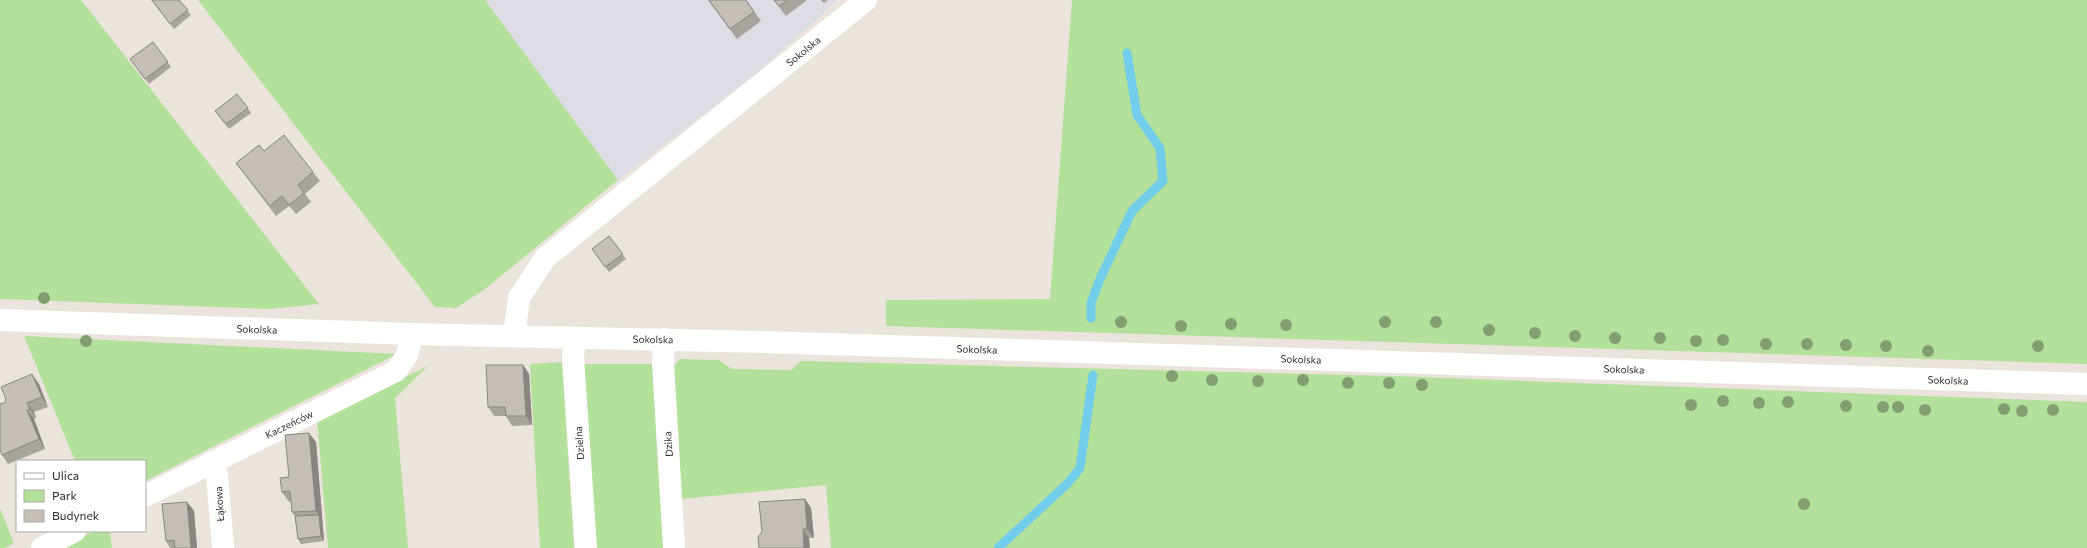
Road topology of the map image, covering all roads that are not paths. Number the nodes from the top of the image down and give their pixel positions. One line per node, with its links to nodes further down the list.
1 (866, 0): 4 (street, Sokolska)
2 (0, 320): 3 (street, Sokolska)
3 (413, 334): 4 (street, Sokolska); 8 (street, Kaczeńców)
4 (514, 336): 5 (street, Sokolska)
5 (575, 338): 6 (street, Sokolska); 13 (street, Dzielna)
6 (664, 339): 7 (street, Sokolska); 14 (street, Dzika)
7 (2087, 384)
8 (212, 462): 9 (street, Kaczeńców); 12 (street, Łąkowa)
9 (146, 495)
10 (73, 532): 11 (street)
11 (42, 548)
12 (223, 548)
13 (586, 548)
14 (674, 548)

